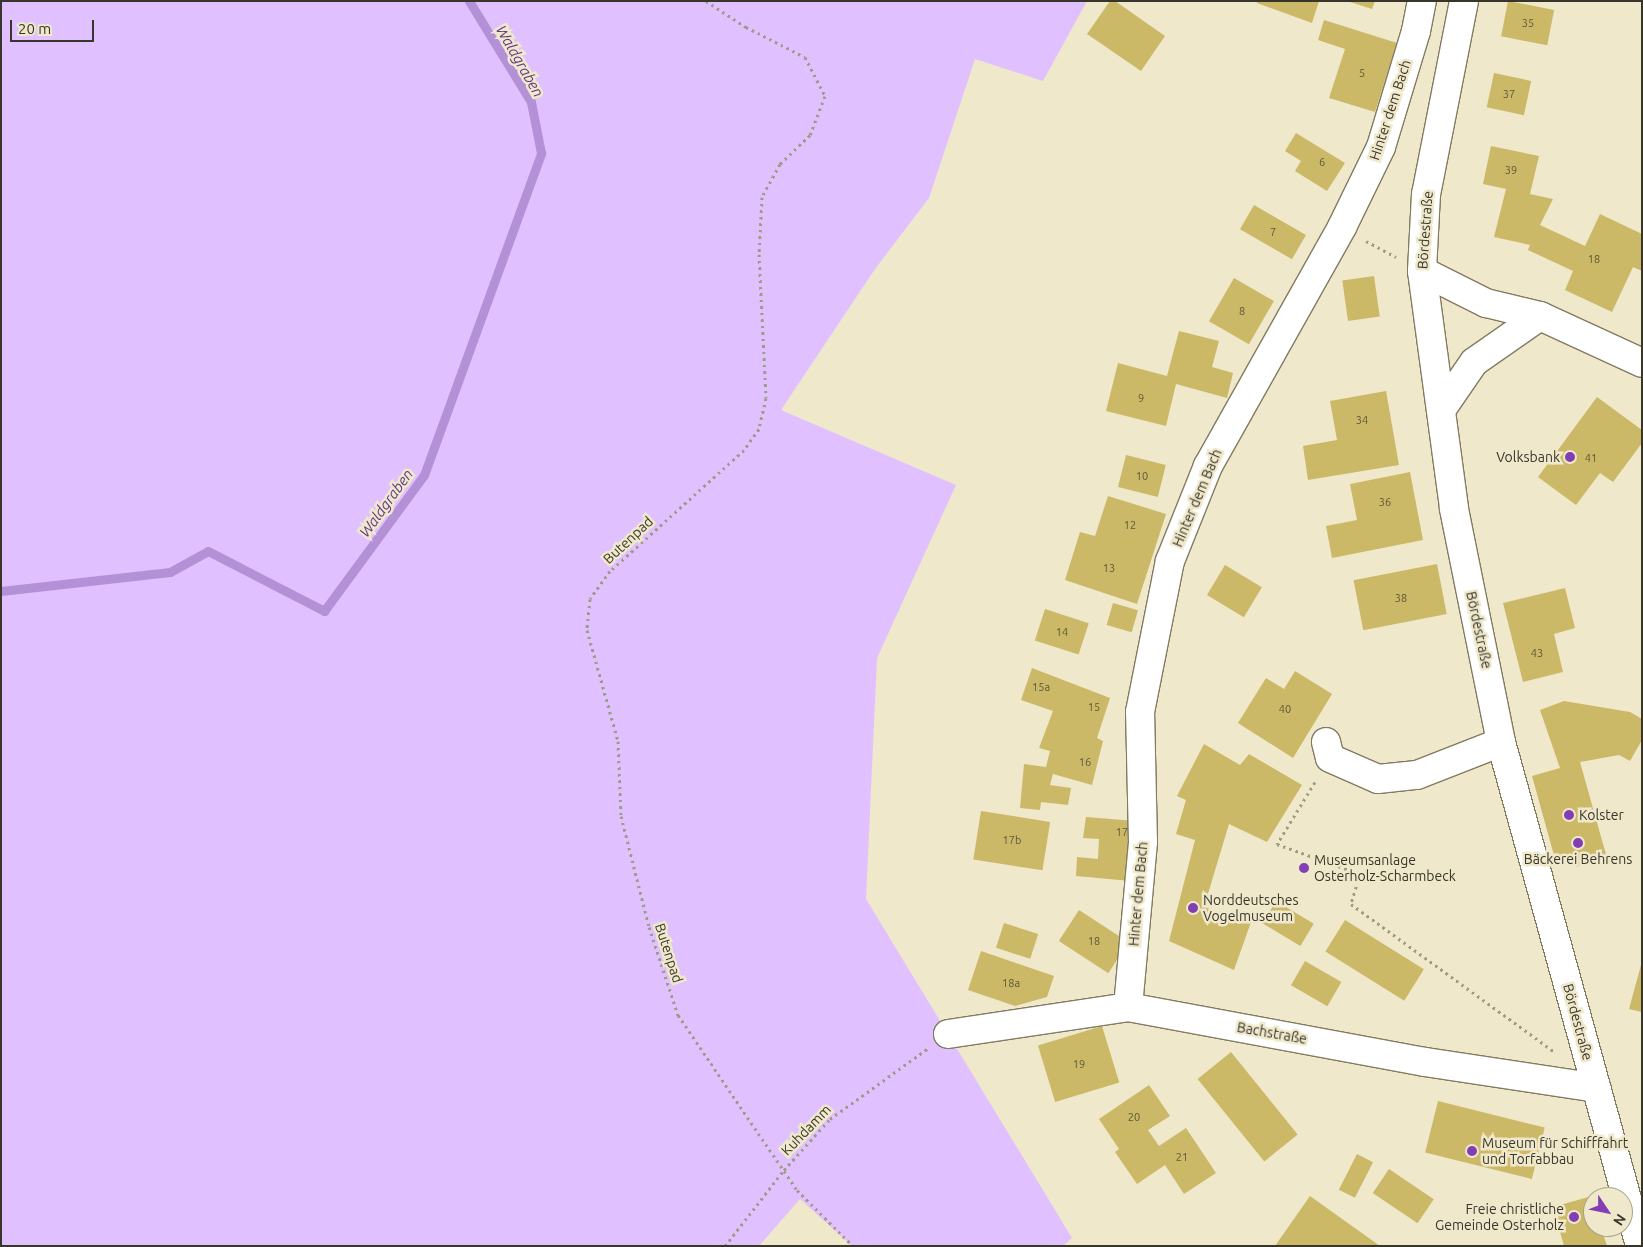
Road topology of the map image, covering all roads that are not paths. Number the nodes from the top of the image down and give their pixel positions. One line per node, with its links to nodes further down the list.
1 (1422, 1): 9 (street, Hinter dem Bach)
2 (1464, 1): 3 (street, Bördestraße)
3 (1422, 271): 4 (street); 6 (street, Bördestraße)
4 (1540, 316): 5 (street); 6 (street)
5 (1642, 363)
6 (1441, 410): 7 (street, Bördestraße)
7 (1502, 742): 8 (street); 11 (street, Bördestraße)
8 (1328, 750)
9 (1128, 1007): 10 (street, Bachstraße); 11 (street, Bachstraße)
10 (948, 1034)
11 (1596, 1088): 12 (street, Bördestraße)
12 (1640, 1246)

